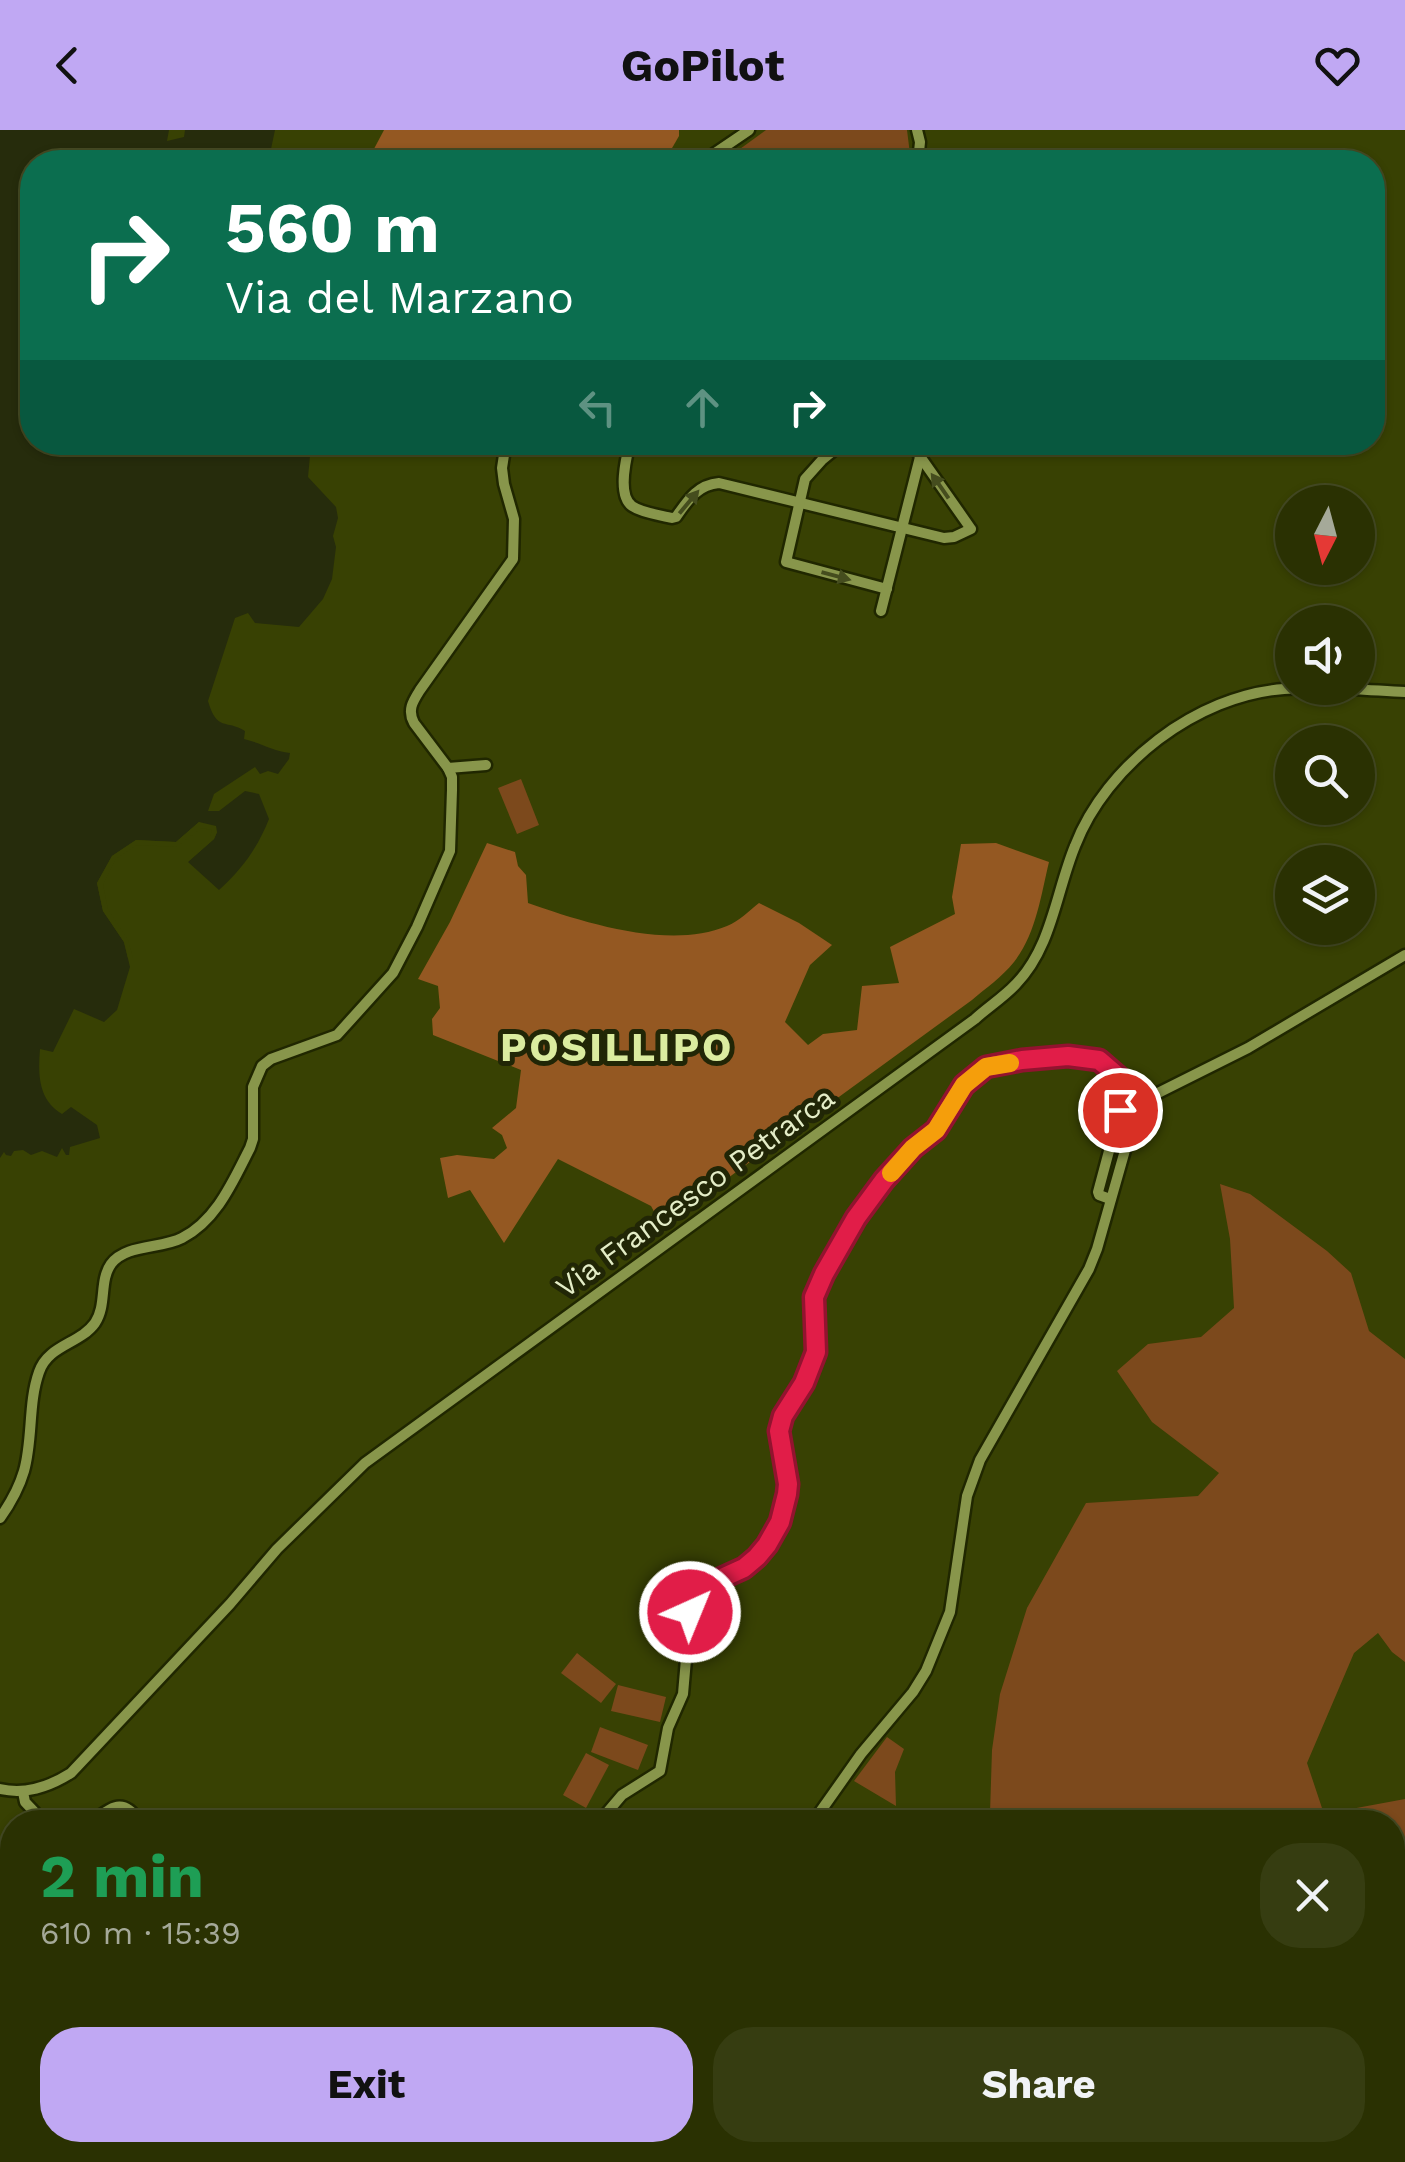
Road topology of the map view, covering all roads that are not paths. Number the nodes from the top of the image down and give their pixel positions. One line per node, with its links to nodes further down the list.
1 (749, 130): 2 (street)
2 (720, 150)
3 (504, 455): 13 (street)
4 (627, 455): 7 (street, one-way to 7)
5 (829, 455): 7 (street)
6 (920, 457): 8 (street); 8 (street, one-way to 6)
7 (799, 502): 8 (street); 9 (street, one-way to 9)
8 (902, 528): 9 (street)
9 (886, 589): 10 (street)
10 (881, 612)
11 (1405, 692): 18 (street, Via Francesco Petrarca)
12 (486, 765): 13 (street)
13 (448, 768): 16 (street)
14 (1405, 955): 15 (street)
15 (1110, 1199): 20 (street); 21 (street)
16 (0, 1518)
17 (0, 1789): 18 (street, Via Francesco Petrarca)
18 (23, 1792): 19 (street)
19 (33, 1810)
20 (609, 1810)
21 (821, 1810)

